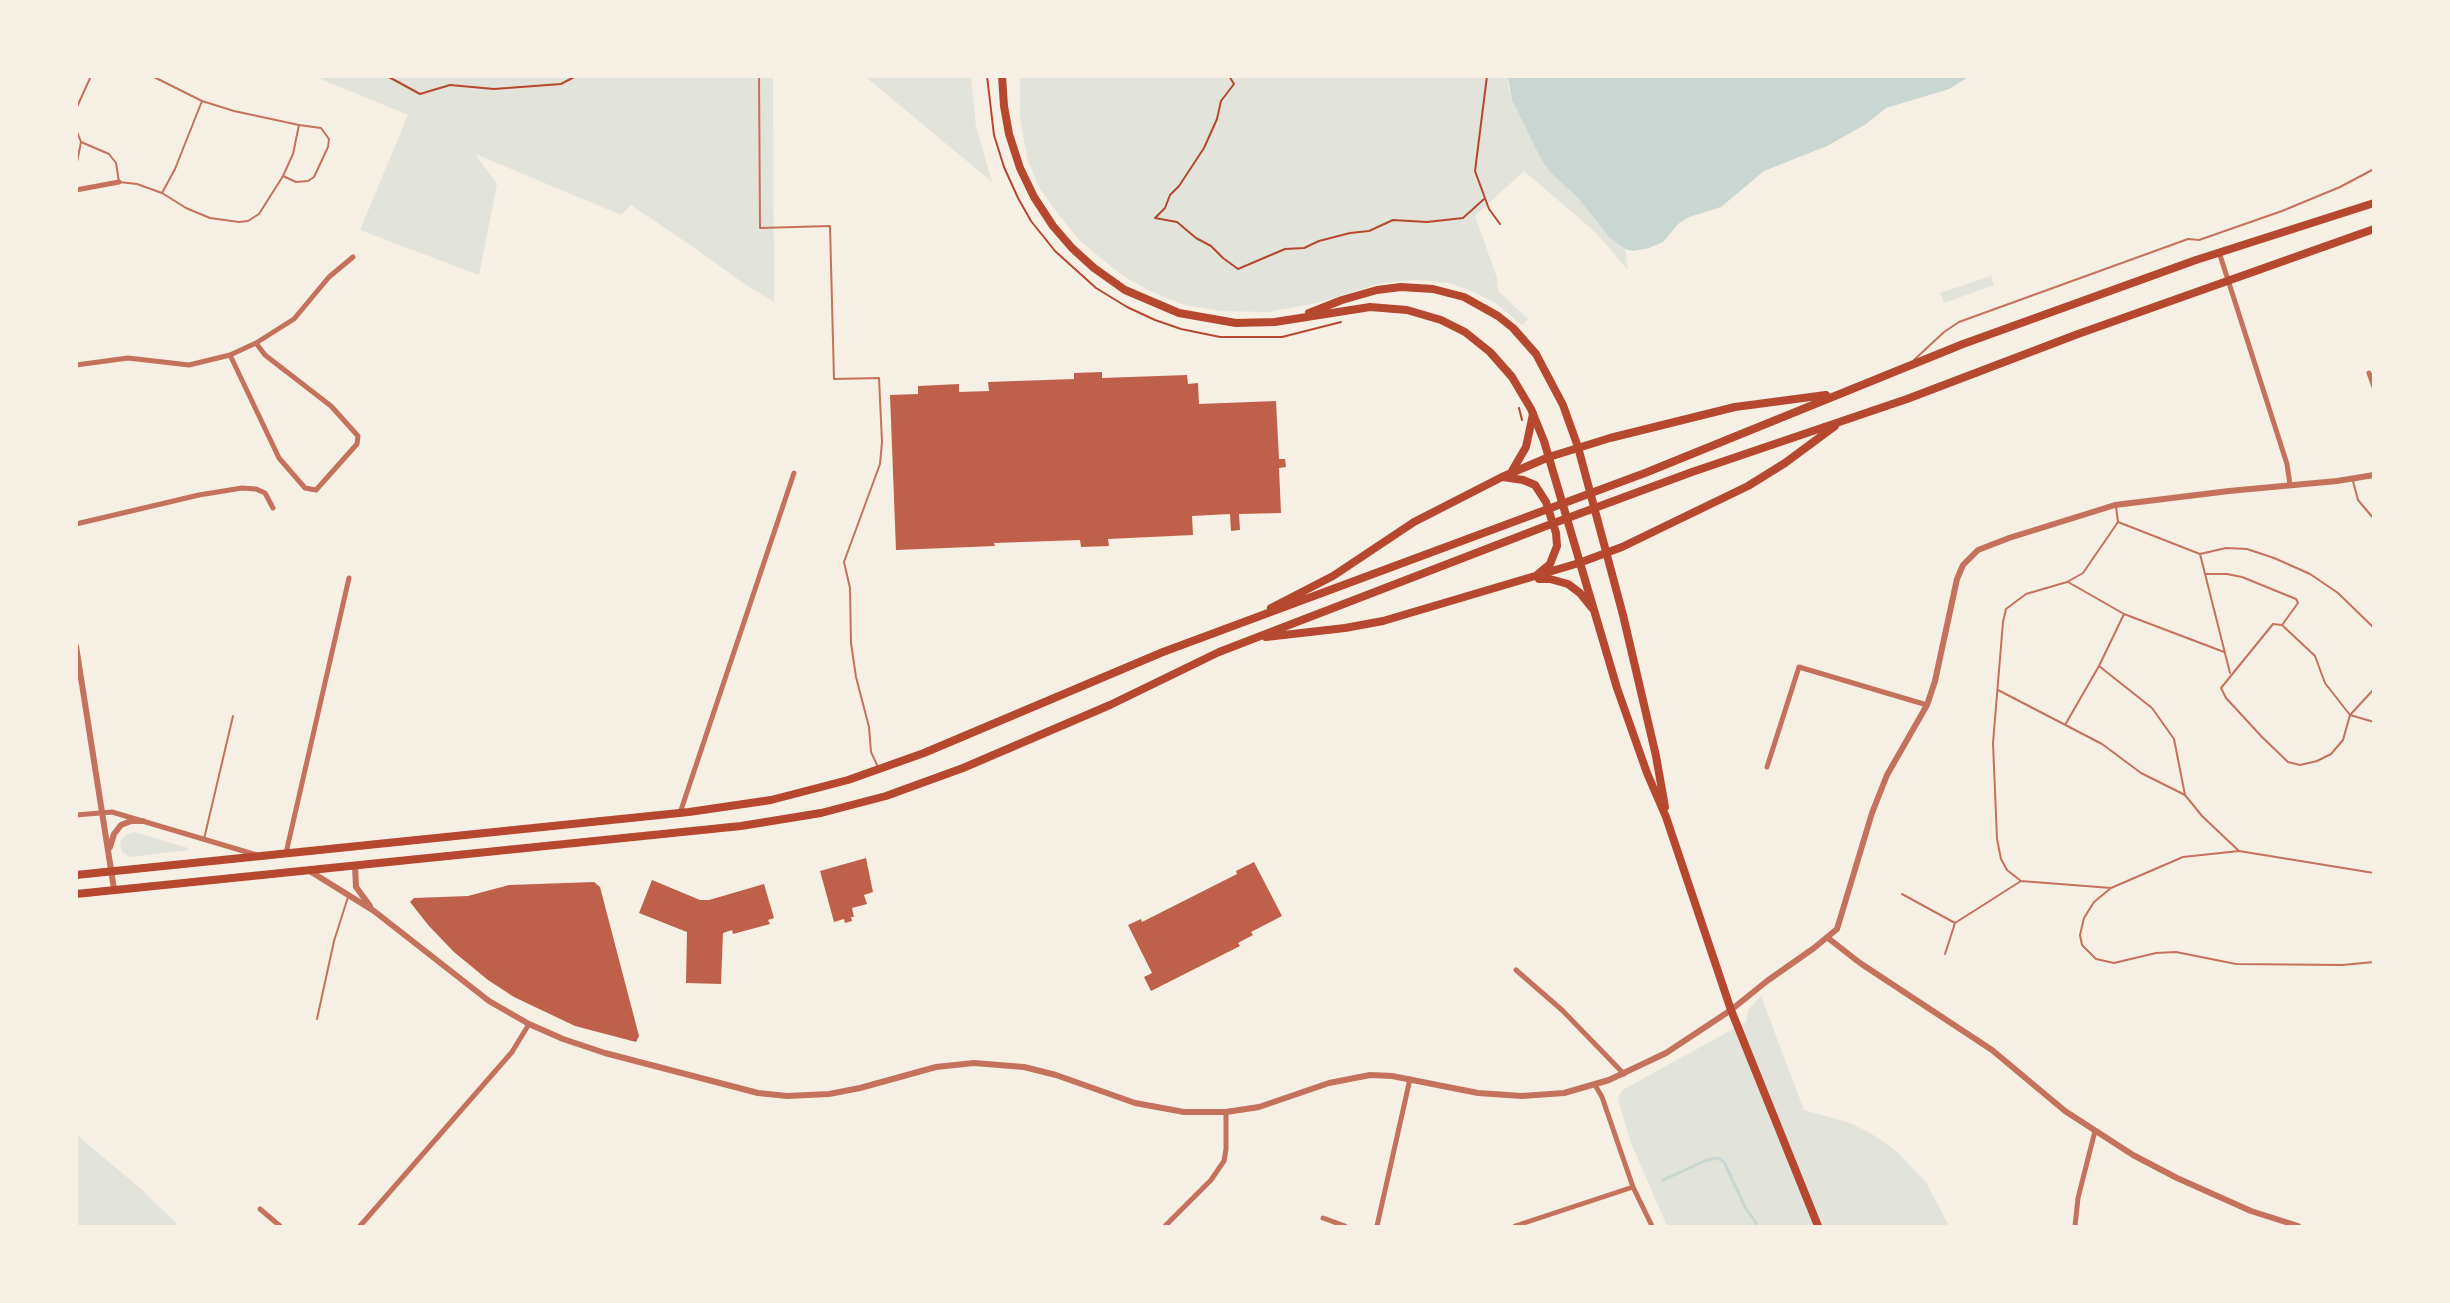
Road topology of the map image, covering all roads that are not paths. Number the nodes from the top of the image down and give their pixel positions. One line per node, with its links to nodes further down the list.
1 (91, 76): 6 (lane)
2 (152, 76): 5 (lane)
3 (759, 76): 68 (lane)
4 (1002, 76): 21 (main road)
5 (202, 101): 7 (lane); 15 (lane)
6 (76, 109)
7 (299, 125): 12 (lane); 12 (lane)
8 (76, 129): 9 (lane)
9 (81, 142): 10 (lane); 13 (lane)
10 (76, 168)
11 (2373, 169): 25 (lane)
12 (283, 176): 15 (lane)
13 (119, 182): 14 (street); 15 (lane)
14 (76, 190)
15 (162, 193)
16 (2373, 203): 18 (highway)
17 (2373, 229): 20 (highway)
18 (2219, 252): 20 (street); 25 (highway)
19 (353, 257): 22 (street)
20 (2228, 281): 30 (highway); 37 (street)
21 (1294, 319): 29 (main road); 31 (main road)
22 (256, 343): 23 (street); 23 (street)
23 (230, 355): 24 (street)
24 (76, 365)
25 (1905, 367): 28 (highway)
26 (2368, 372): 27 (street)
27 (2373, 387)
28 (1840, 393): 31 (highway); 52 (highway)
29 (1533, 414): 32 (main road); 35 (highway)
30 (1841, 421): 43 (highway); 55 (highway)
31 (1578, 447): 32 (highway); 43 (main road)
32 (1549, 457): 35 (highway); 45 (main road)
33 (794, 473): 71 (street)
34 (2373, 474): 36 (street)
35 (1506, 476): 48 (highway); 52 (highway)
36 (2352, 478): 37 (street); 40 (lane)
37 (2290, 485): 38 (street)
38 (2115, 505): 41 (lane); 62 (street)
39 (273, 508): 42 (street)
40 (2373, 519)
41 (2118, 522): 44 (lane); 49 (lane)
42 (76, 524)
43 (1607, 553): 45 (highway); 73 (main road)
44 (2200, 554): 46 (lane); 54 (lane)
45 (1580, 563): 48 (highway); 50 (main road)
46 (2206, 574): 53 (lane); 57 (lane)
47 (349, 578): 77 (street)
48 (1527, 580): 50 (highway); 55 (highway)
49 (2067, 582): 51 (lane); 61 (lane)
50 (1592, 608): 73 (main road)
51 (2124, 614): 57 (lane); 58 (lane)
52 (1244, 622): 68 (highway)
53 (2282, 625): 59 (lane); 63 (lane)
54 (2373, 628)
55 (1254, 638): 80 (highway)
56 (76, 646): 70 (street)
57 (2223, 652): 59 (lane)
58 (2099, 666): 66 (lane); 69 (lane)
59 (2230, 675): 63 (lane)
60 (2373, 689): 63 (lane)
61 (1998, 690): 66 (lane); 85 (lane)
62 (1927, 705): 67 (street); 93 (street)
63 (2350, 715): 65 (lane)
64 (233, 716): 75 (lane)
65 (2373, 722)
66 (2065, 725): 69 (lane)
67 (1767, 767)
68 (879, 771): 71 (highway)
69 (2185, 795): 76 (lane)
70 (102, 812): 72 (street); 74 (street); 79 (street)
71 (680, 813): 77 (highway)
72 (76, 814)
73 (1666, 817): 97 (main road)
74 (143, 821): 75 (street); 79 (street)
75 (204, 839): 78 (street)
76 (2239, 851): 83 (lane); 86 (lane)
77 (286, 853): 78 (highway)
78 (260, 855): 82 (highway)
79 (109, 856): 82 (street)
80 (355, 865): 81 (highway); 91 (street)
81 (308, 870): 87 (highway); 90 (street)
82 (111, 871): 84 (highway); 87 (street)
83 (2373, 873)
84 (76, 875)
85 (2021, 880): 86 (lane); 92 (lane)
86 (2111, 888): 95 (lane)
87 (114, 889): 88 (highway)
88 (76, 894)
89 (1902, 894): 92 (lane)
90 (348, 897): 91 (street); 98 (lane)
91 (374, 911): 99 (street)
92 (1955, 923): 94 (lane)
93 (1828, 938): 97 (street); 104 (street)
94 (1945, 954)
95 (2373, 962)
96 (1516, 970): 100 (street)
97 (1731, 1010): 100 (street); 115 (main road)
98 (317, 1019)
99 (529, 1024): 103 (street); 109 (street)
100 (1624, 1074): 102 (street)
101 (1407, 1079): 102 (street); 103 (street); 112 (street)
102 (1595, 1085): 105 (street)
103 (1226, 1112): 110 (street)
104 (2095, 1131): 116 (street); 117 (street)
105 (1633, 1187): 113 (street); 114 (street)
106 (260, 1209): 108 (street)
107 (1323, 1218): 111 (street)
108 (280, 1227)
109 (360, 1227)
110 (1165, 1227)
111 (1345, 1227)
112 (1377, 1227)
113 (1515, 1227)
114 (1653, 1227)
115 (1818, 1227)
116 (2075, 1227)
117 (2298, 1227)

